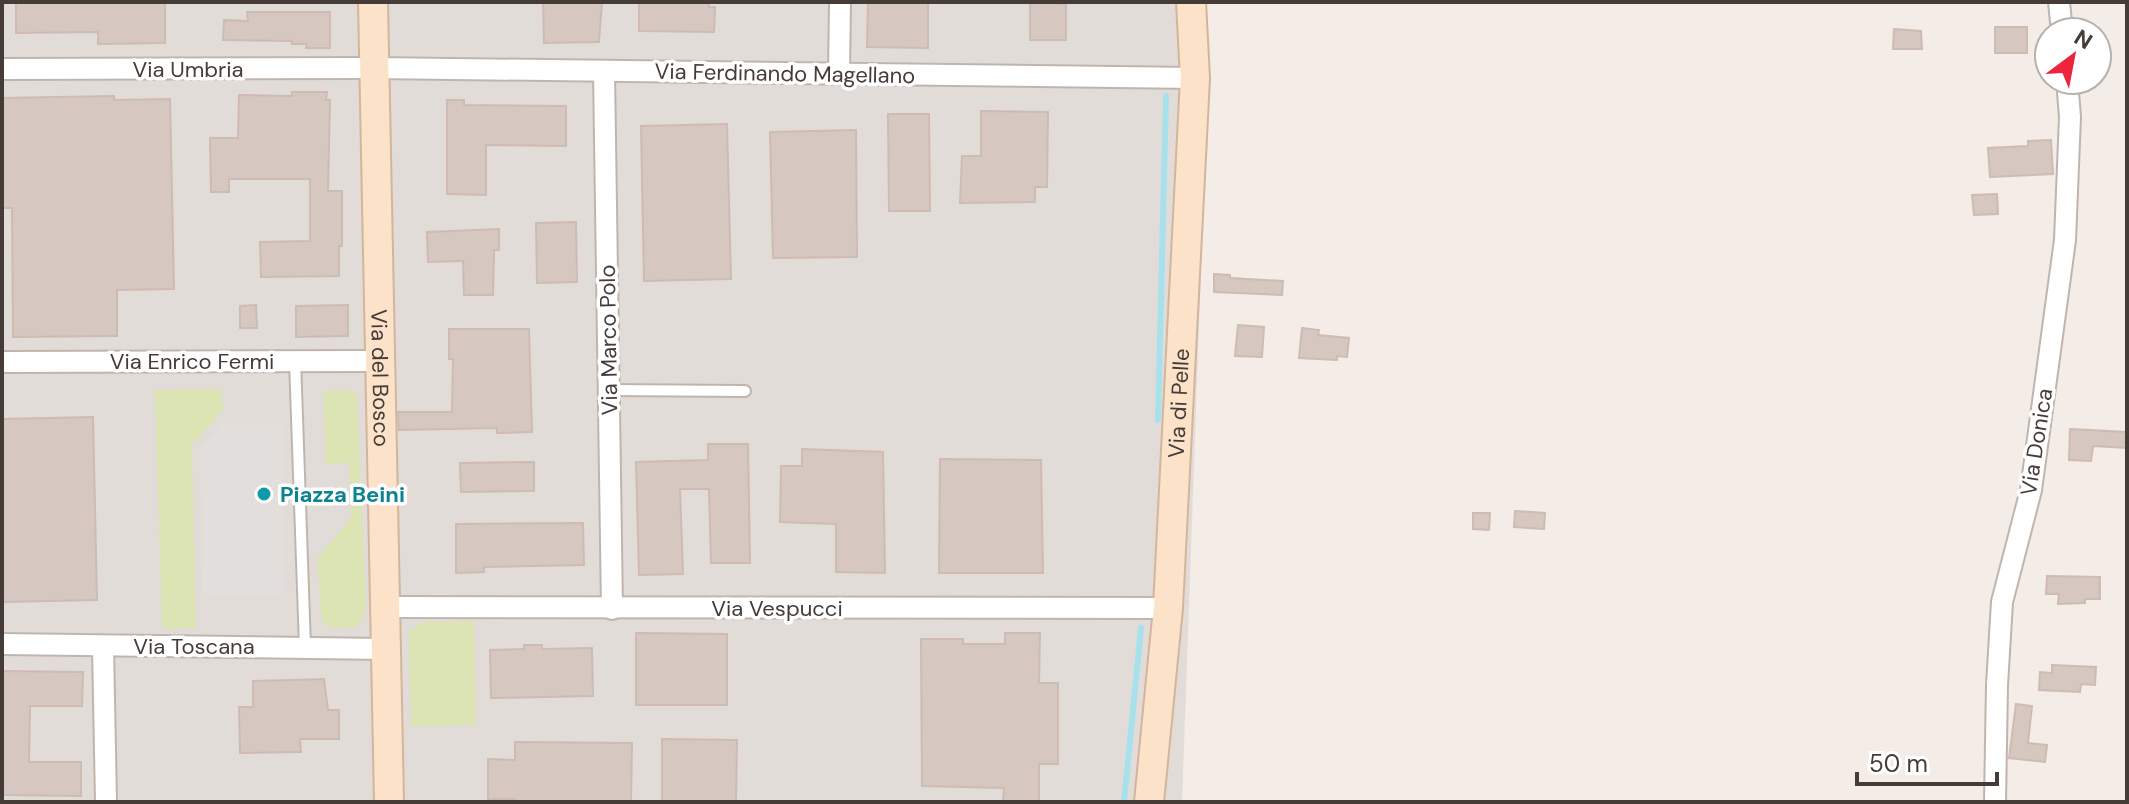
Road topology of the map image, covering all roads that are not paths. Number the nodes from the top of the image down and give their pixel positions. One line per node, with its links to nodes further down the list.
1 (373, 2): 4 (street, Via del Bosco)
2 (840, 2): 7 (street)
3 (1191, 2): 8 (street, Via di Pelle)
4 (375, 68): 5 (street, Via Umbria); 6 (street, Via Ferdinando Magellano); 11 (street, Via del Bosco)
5 (2, 69)
6 (604, 71): 7 (street, Via Ferdinando Magellano); 13 (street, Via Marco Polo)
7 (839, 74): 8 (street, Via Ferdinando Magellano)
8 (1195, 78): 16 (street, Via di Pelle)
9 (2068, 96): 25 (street, Via Donica)
10 (295, 360): 11 (street, Via Enrico Fermi); 12 (street, Via Enrico Fermi); 20 (lane)
11 (381, 361): 15 (street, Via del Bosco)
12 (2, 362)
13 (609, 390): 14 (lane); 17 (street, Via Marco Polo)
14 (745, 391)
15 (386, 607): 17 (street, Via Vespucci); 21 (street, Via del Bosco)
16 (1168, 608): 17 (street, Via Vespucci); 24 (street, Via di Pelle)
17 (612, 609)
18 (2, 644): 19 (street, Via Toscana)
19 (103, 646): 20 (street, Via Toscana); 22 (street)
20 (305, 647): 21 (street, Via Toscana)
21 (385, 649): 23 (street, Via del Bosco)
22 (106, 802)
23 (389, 802)
24 (1149, 802)
25 (1995, 802)

